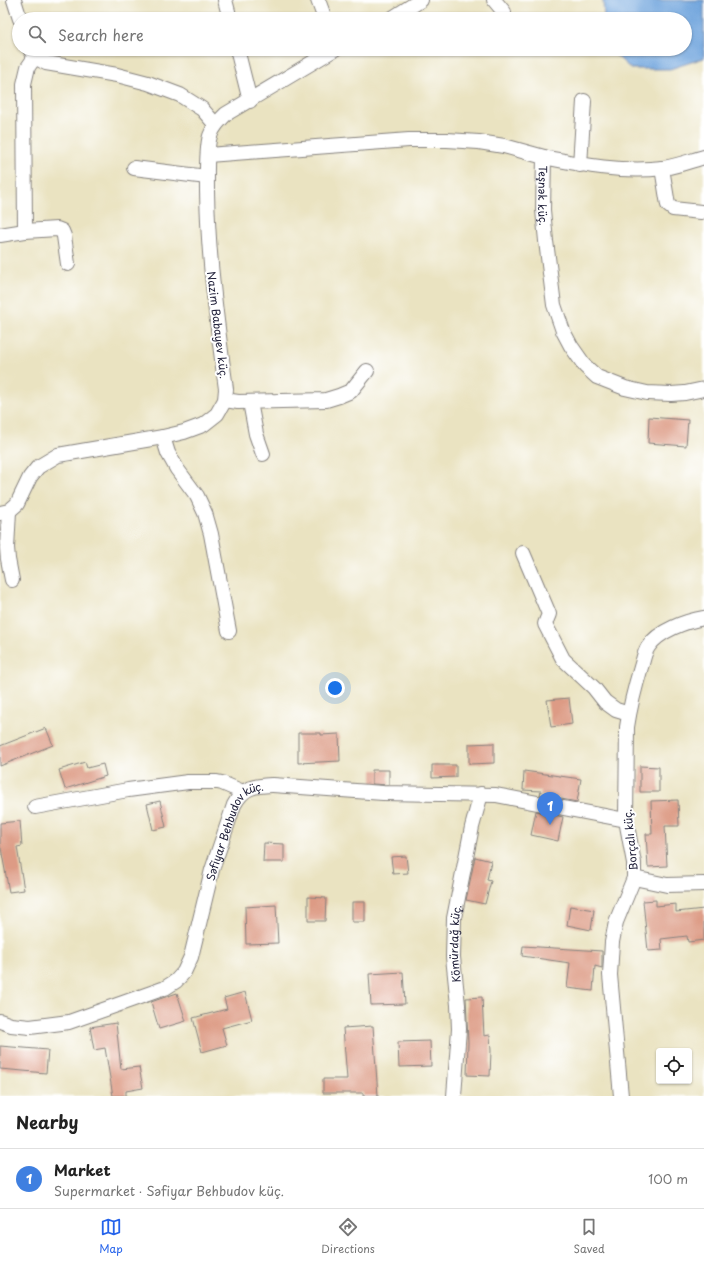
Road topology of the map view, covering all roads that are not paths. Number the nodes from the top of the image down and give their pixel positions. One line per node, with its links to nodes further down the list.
1 (14, 0): 6 (street)
2 (226, 0): 7 (street)
3 (318, 0): 8 (street)
4 (494, 0): 10 (street)
5 (413, 2): 9 (street)
6 (18, 12)
7 (229, 12)
8 (322, 12)
9 (400, 12)
10 (504, 12)
11 (31, 56): 26 (street)
12 (36, 56): 17 (street)
13 (239, 56): 15 (street)
14 (324, 56): 15 (street)
15 (250, 101): 17 (street)
16 (584, 102): 21 (street)
17 (216, 124): 18 (street, Nazim Babayev küç.)
18 (208, 155): 19 (street, Teşnək küç.); 24 (street, Nazim Babayev küç.)
19 (544, 157): 21 (street); 30 (street, Teşnək küç.)
20 (704, 157): 23 (street)
21 (580, 164): 23 (street)
22 (134, 168): 24 (street)
23 (662, 168): 25 (street)
24 (207, 177): 31 (street, Nazim Babayev küç.)
25 (701, 212)
26 (26, 231): 27 (street); 28 (street)
27 (0, 235)
28 (68, 264)
29 (367, 371): 32 (street)
30 (704, 389)
31 (225, 400): 32 (street); 33 (street)
32 (250, 402): 34 (street)
33 (163, 437): 35 (street); 39 (street)
34 (263, 454)
35 (4, 512): 37 (street)
36 (523, 552): 40 (street)
37 (12, 580)
38 (704, 618): 40 (street, Borçalı küç.)
39 (229, 631)
40 (629, 714): 44 (street, Borçalı küç.)
41 (243, 792): 42 (street, Səfiyar Behbudov küç.); 43 (street); 47 (street, Səfiyar Behbudov küç.)
42 (481, 794): 44 (street, Səfiyar Behbudov küç.); 48 (street, Kömürdağ küç.)
43 (35, 807)
44 (626, 820): 45 (street, Borçalı küç.)
45 (634, 878): 46 (street); 49 (street, Borçalı küç.)
46 (704, 884)
47 (0, 1021)
48 (454, 1096)
49 (621, 1096)

